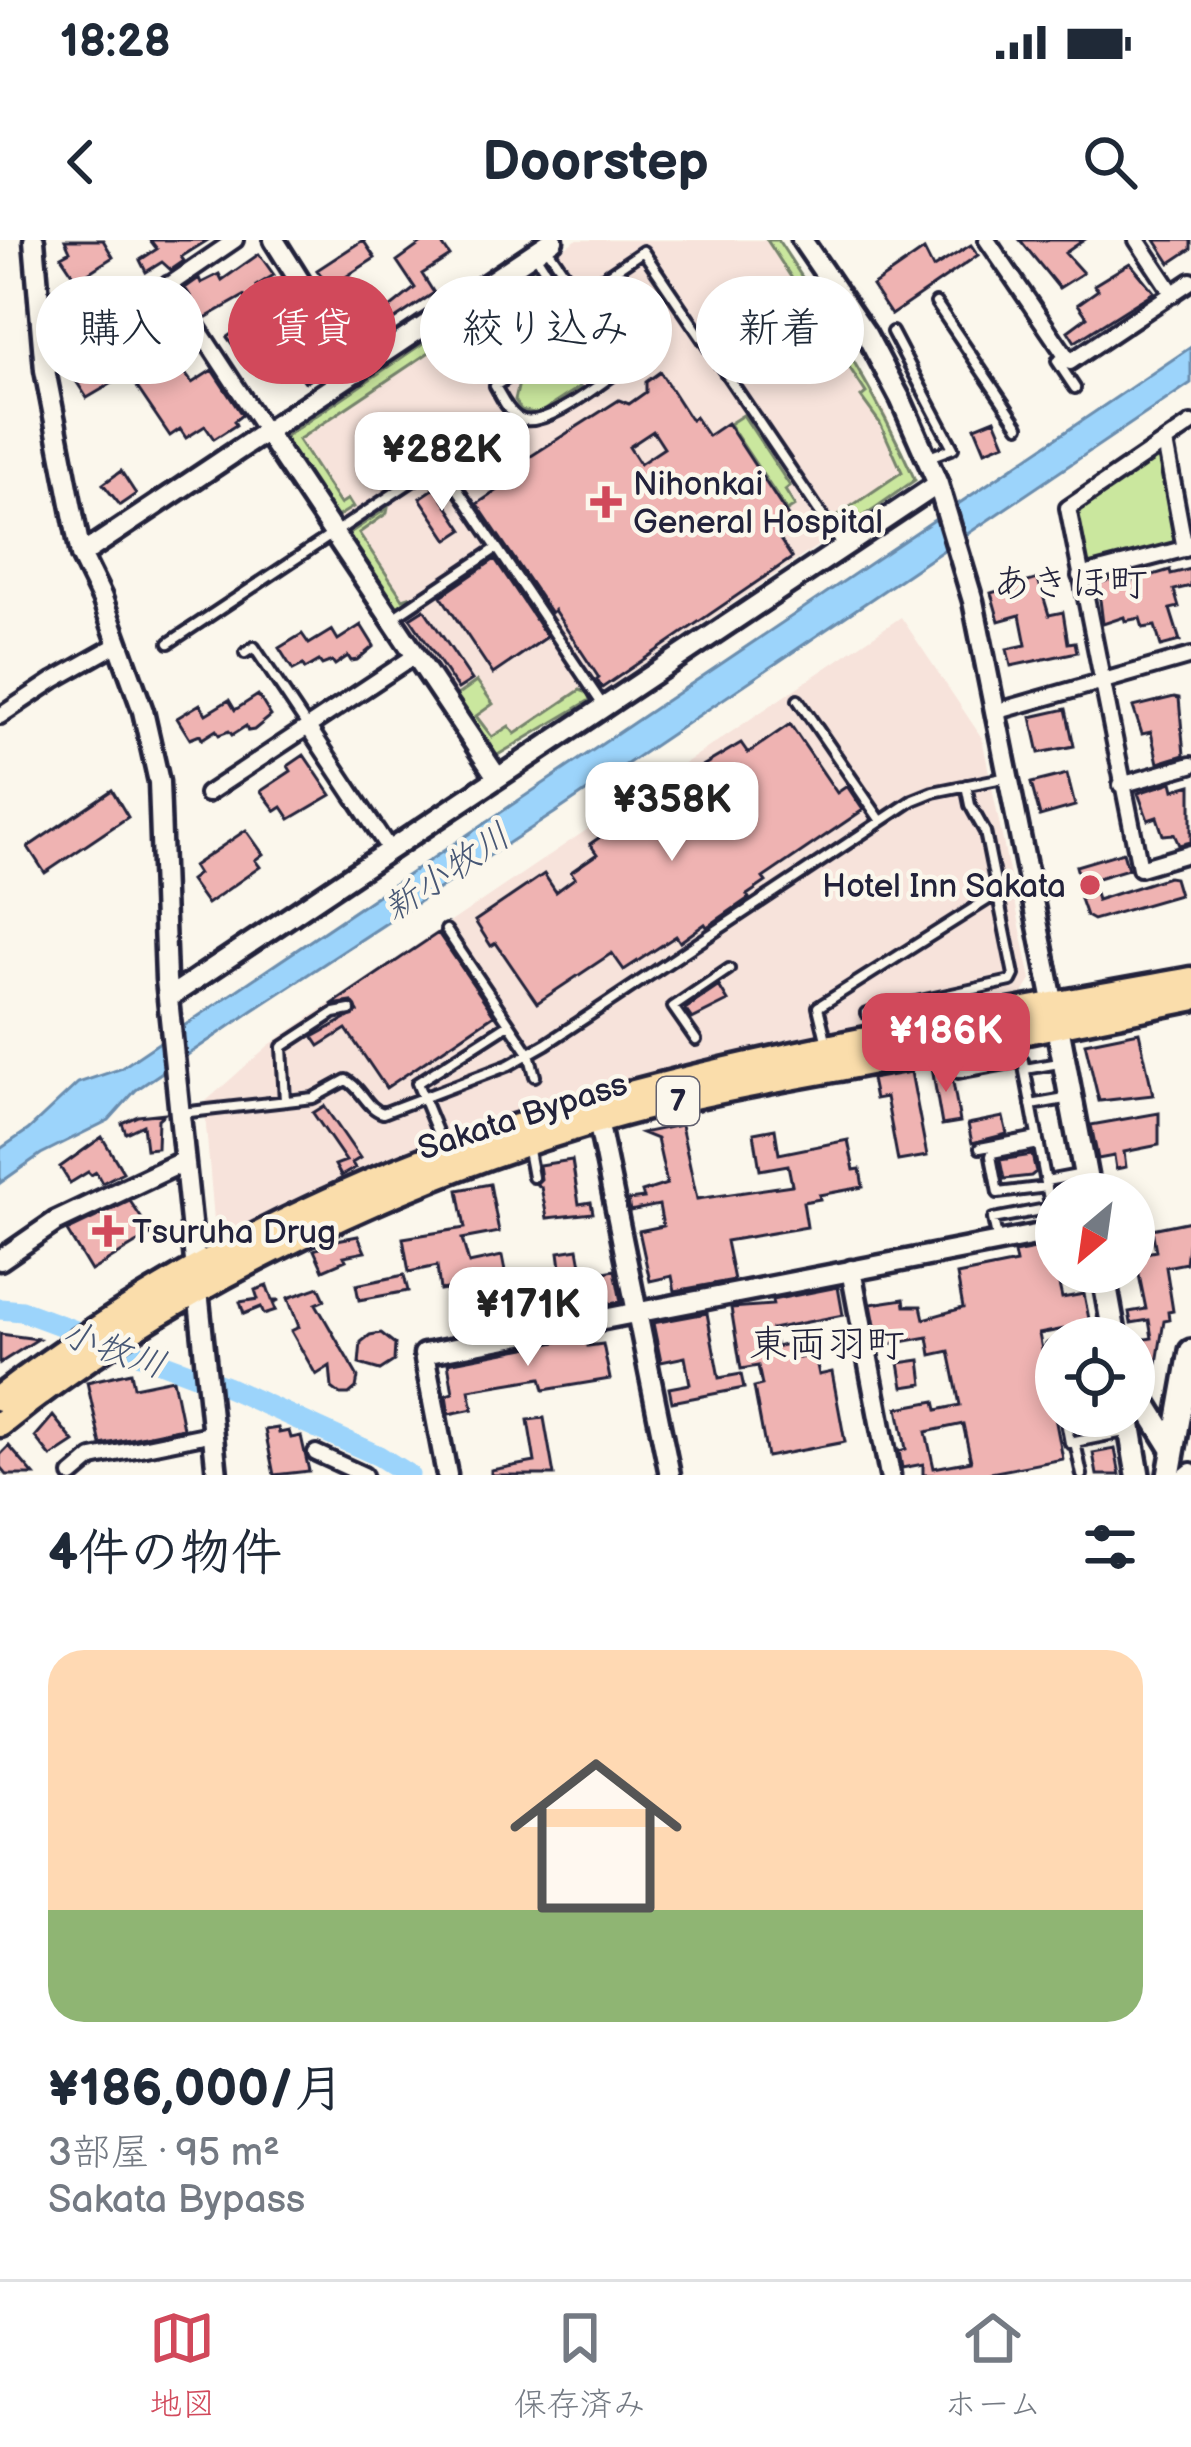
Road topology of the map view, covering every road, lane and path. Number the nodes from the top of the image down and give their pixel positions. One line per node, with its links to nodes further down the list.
1 (34, 240): 8 (street)
2 (235, 240): 9 (street)
3 (274, 240): 10 (street)
4 (802, 240): 24 (street)
5 (987, 240): 22 (street)
6 (1136, 240): 17 (street)
7 (540, 245): 11 (lane); 12 (lane); 21 (street)
8 (37, 276)
9 (181, 276)
10 (297, 276)
11 (554, 276)
12 (565, 276)
13 (606, 276): 14 (lane)
14 (660, 276)
15 (1191, 281): 17 (street)
16 (672, 294): 39 (lane)
17 (1173, 294): 22 (street)
18 (936, 303): 32 (lane)
19 (892, 332): 23 (lane)
20 (204, 337): 33 (street)
21 (396, 344)
22 (1066, 356): 29 (lane)
23 (910, 367): 24 (lane); 35 (lane)
24 (890, 380): 35 (street)
25 (48, 384): 42 (street)
26 (338, 384): 33 (street)
27 (498, 384): 28 (lane)
28 (598, 384)
29 (1075, 388)
30 (498, 424): 36 (lane)
31 (1191, 424): 34 (street)
32 (1019, 426)
33 (266, 432): 38 (street); 42 (street)
34 (1165, 442): 41 (street); 43 (street)
35 (928, 458): 37 (street)
36 (440, 463): 38 (lane); 40 (lane)
37 (940, 492): 39 (street); 53 (street)
38 (334, 533): 44 (street); 45 (lane)
39 (842, 545): 52 (street)
40 (497, 548): 44 (lane); 52 (lane)
41 (1188, 548): 43 (street)
42 (81, 554): 46 (street)
43 (1081, 576): 50 (street)
44 (392, 619): 48 (street)
45 (169, 643)
46 (118, 644): 54 (street); 69 (street)
47 (245, 653): 55 (lane)
48 (416, 655): 55 (street); 57 (street)
49 (1191, 656): 50 (street)
50 (1103, 681): 53 (street); 60 (street)
51 (798, 700): 62 (lane)
52 (603, 706): 57 (street)
53 (995, 712): 58 (street)
54 (0, 716)
55 (308, 727): 61 (street); 63 (street)
56 (1191, 765): 60 (street)
57 (497, 777): 63 (street)
58 (1008, 777): 59 (lane); 73 (street)
59 (966, 784): 62 (lane); 65 (lane)
60 (1121, 785): 64 (street)
61 (207, 794)
62 (881, 821): 79 (lane)
63 (389, 849): 69 (street)
64 (1191, 853)
65 (998, 893): 72 (lane); 78 (lane)
66 (446, 930): 74 (lane)
67 (729, 969): 76 (lane)
68 (1191, 980): 73 (highway, Sakata Bypass / 7)
69 (167, 998): 88 (street)
70 (1191, 998): 73 (highway, Sakata Bypass / 7)
71 (350, 1010): 86 (lane)
72 (866, 1013)
73 (1056, 1016): 75 (highway, Sakata Bypass / 7); 78 (highway, Sakata Bypass / 7); 80 (main road)
74 (509, 1024): 79 (lane); 85 (lane)
75 (995, 1038): 77 (highway, Sakata Bypass / 7); 81 (lane)
76 (695, 1040)
77 (957, 1045): 81 (lane); 89 (highway, Sakata Bypass / 7)
78 (829, 1051): 93 (highway, Sakata Bypass / 7)
79 (529, 1053): 83 (lane); 85 (lane)
80 (1064, 1062): 82 (lane); 84 (main road)
81 (1001, 1066): 82 (lane)
82 (1025, 1069): 87 (lane)
83 (536, 1076)
84 (1071, 1098): 87 (lane); 96 (main road)
85 (424, 1099): 86 (lane); 93 (lane)
86 (285, 1101): 88 (lane)
87 (1031, 1105): 90 (lane)
88 (180, 1114): 94 (street)
89 (598, 1120): 91 (highway, Sakata Bypass / 7); 106 (street)
90 (1038, 1141): 92 (lane); 95 (lane); 98 (lane)
91 (527, 1143): 97 (lane); 104 (highway, Sakata Bypass / 7)
92 (980, 1148)
93 (446, 1153): 104 (highway, Sakata Bypass / 7)
94 (184, 1161): 102 (street); 104 (street)
95 (1044, 1173)
96 (1085, 1173)
97 (533, 1178)
98 (1035, 1186)
99 (1035, 1211): 101 (lane)
100 (1035, 1235): 101 (street)
101 (998, 1243): 103 (street)
102 (0, 1260)
103 (850, 1270): 106 (street); 127 (street)
104 (196, 1281): 109 (highway, Sakata Bypass / 7); 113 (street)
105 (529, 1306): 107 (lane)
106 (638, 1312): 107 (street); 126 (street)
107 (534, 1333): 125 (street)
108 (1191, 1351): 118 (main road)
109 (64, 1364): 110 (highway, Sakata Bypass / 7); 112 (highway, Sakata Bypass / 7)
110 (0, 1398)
111 (1155, 1420): 118 (main road)
112 (0, 1424)
113 (214, 1433): 119 (street); 122 (street)
114 (1069, 1437): 117 (lane)
115 (1090, 1437): 117 (lane)
116 (1131, 1437): 129 (main road)
117 (1075, 1442): 128 (lane)
118 (1173, 1449): 130 (main road)
119 (92, 1458): 120 (street); 121 (street)
120 (72, 1475)
121 (96, 1475)
122 (217, 1475)
123 (320, 1475): 124 (street)
124 (364, 1475)
125 (447, 1475)
126 (670, 1475)
127 (890, 1475)
128 (1082, 1475)
129 (1138, 1475)
130 (1169, 1475)

